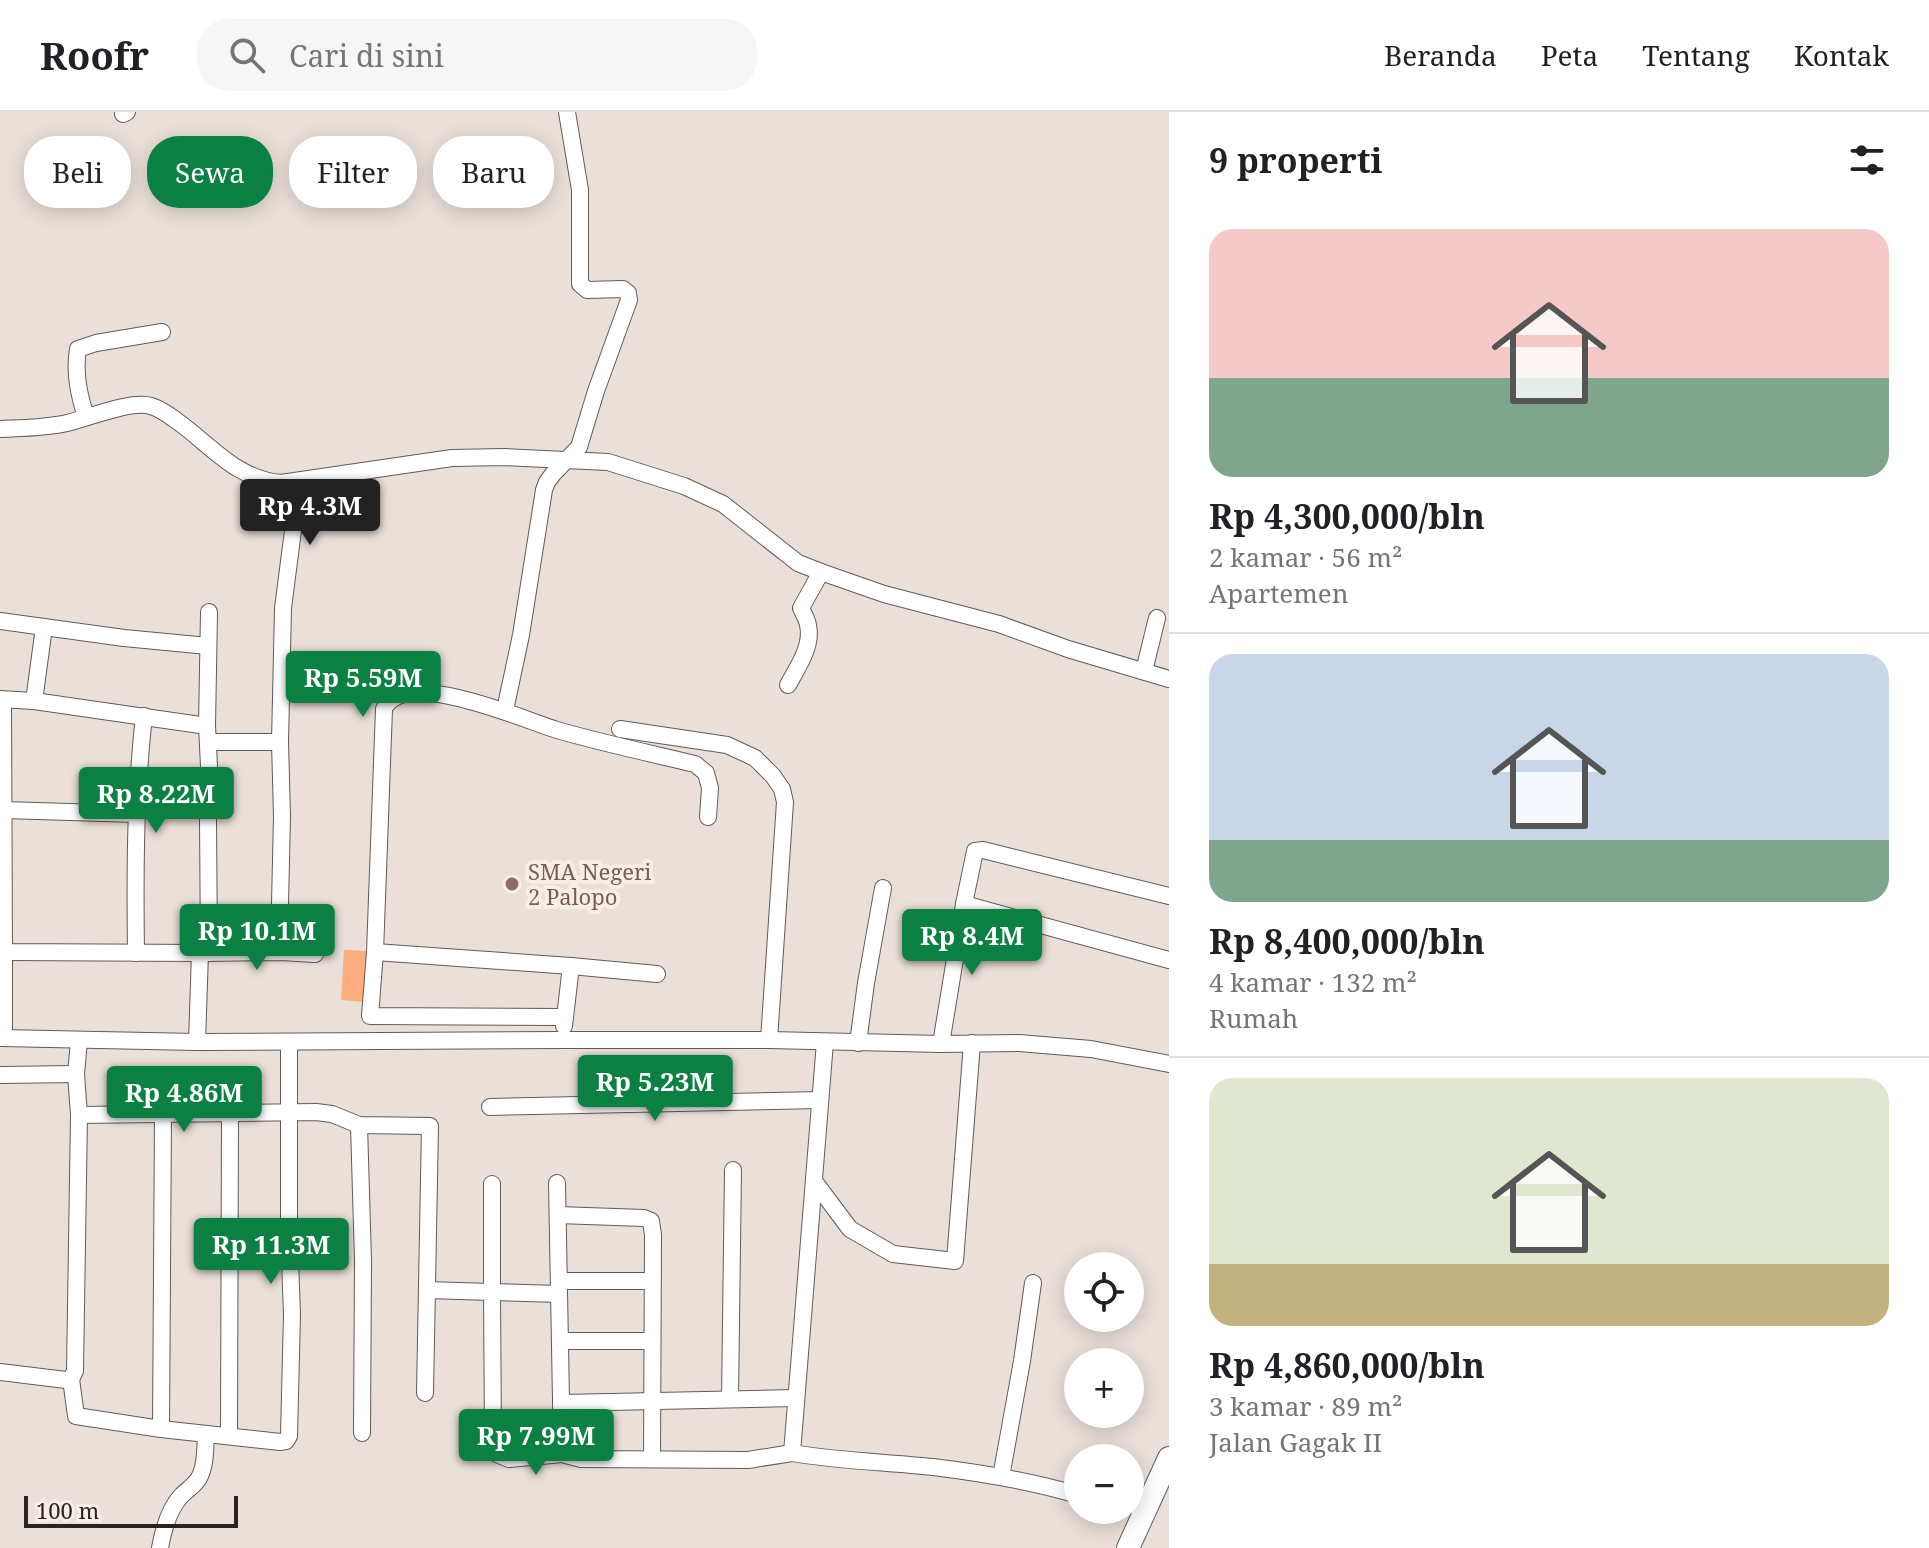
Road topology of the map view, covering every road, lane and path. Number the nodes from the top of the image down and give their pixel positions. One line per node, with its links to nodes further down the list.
1 (567, 112): 5 (street)
2 (162, 332): 3 (street)
3 (86, 417): 4 (street); 6 (street)
4 (0, 429)
5 (568, 459): 6 (street); 7 (street); 18 (street)
6 (309, 480): 22 (street)
7 (821, 572): 13 (street); 15 (street)
8 (209, 612): 12 (street)
9 (1157, 618): 13 (street)
10 (0, 621): 11 (street)
11 (44, 627): 12 (street); 17 (street)
12 (208, 646): 21 (street)
13 (1144, 669): 14 (street)
14 (1169, 679)
15 (788, 685)
16 (2, 699): 17 (street); 23 (street)
17 (34, 701): 19 (street)
18 (505, 710): 25 (street); 31 (street)
19 (144, 716): 21 (street); 24 (street)
20 (620, 729): 43 (street)
21 (207, 734): 22 (street); 33 (street)
22 (280, 742): 30 (street)
23 (3, 810): 24 (street); 29 (street)
24 (137, 814): 32 (street)
25 (708, 817)
26 (883, 888): 48 (street)
27 (1169, 896): 28 (street)
28 (964, 904): 35 (street); 50 (street)
29 (2, 952): 32 (street); 40 (street)
30 (281, 952): 33 (street); 34 (street)
31 (375, 952): 36 (street); 38 (street)
32 (136, 953): 33 (street)
33 (205, 953): 45 (street)
34 (315, 954)
35 (1169, 960)
36 (571, 966): 37 (street); 39 (street)
37 (657, 974)
38 (370, 1016): 39 (street); 41 (street)
39 (565, 1017): 42 (street)
40 (2, 1038): 44 (street)
41 (369, 1040): 42 (street); 46 (street)
42 (562, 1040): 43 (street)
43 (769, 1040): 47 (street)
44 (79, 1041): 45 (street); 52 (street)
45 (197, 1042): 46 (street)
46 (289, 1042): 56 (street)
47 (825, 1042): 48 (street); 54 (street)
48 (858, 1043): 50 (street)
49 (972, 1043): 50 (street); 51 (street); 62 (street)
50 (941, 1044)
51 (1169, 1064)
52 (76, 1074): 53 (street); 58 (street)
53 (0, 1075)
54 (820, 1100): 55 (street); 62 (street)
55 (490, 1107)
56 (289, 1112): 57 (street); 60 (street); 83 (street)
57 (230, 1114): 59 (street); 83 (street)
58 (79, 1115): 59 (street); 74 (street)
59 (163, 1115): 80 (street)
60 (359, 1125): 69 (street); 81 (street)
61 (733, 1170): 77 (street)
62 (814, 1181): 76 (street)
63 (557, 1183): 65 (street)
64 (492, 1184): 70 (street)
65 (558, 1215): 66 (street); 68 (street)
66 (652, 1281): 68 (street); 72 (street)
67 (1033, 1283): 88 (street)
68 (559, 1287): 70 (street); 71 (street)
69 (427, 1290): 70 (street); 75 (street)
70 (492, 1292): 85 (street)
71 (560, 1341): 72 (street); 79 (street)
72 (652, 1341): 78 (street)
73 (0, 1372): 74 (street)
74 (71, 1379): 80 (street)
75 (425, 1393)
76 (795, 1398): 77 (street); 84 (street)
77 (730, 1399): 78 (street)
78 (653, 1401): 79 (street); 87 (street)
79 (561, 1403): 85 (street)
80 (161, 1429): 82 (street)
81 (362, 1433)
82 (206, 1434): 83 (street); 92 (street)
83 (229, 1436)
84 (792, 1453): 87 (street); 88 (street)
85 (562, 1454): 87 (street)
86 (1169, 1458): 90 (highway)
87 (652, 1459)
88 (1001, 1477): 89 (street)
89 (1064, 1492)
90 (1144, 1500)
91 (1134, 1524): 93 (highway)
92 (160, 1548)
93 (1128, 1548)

